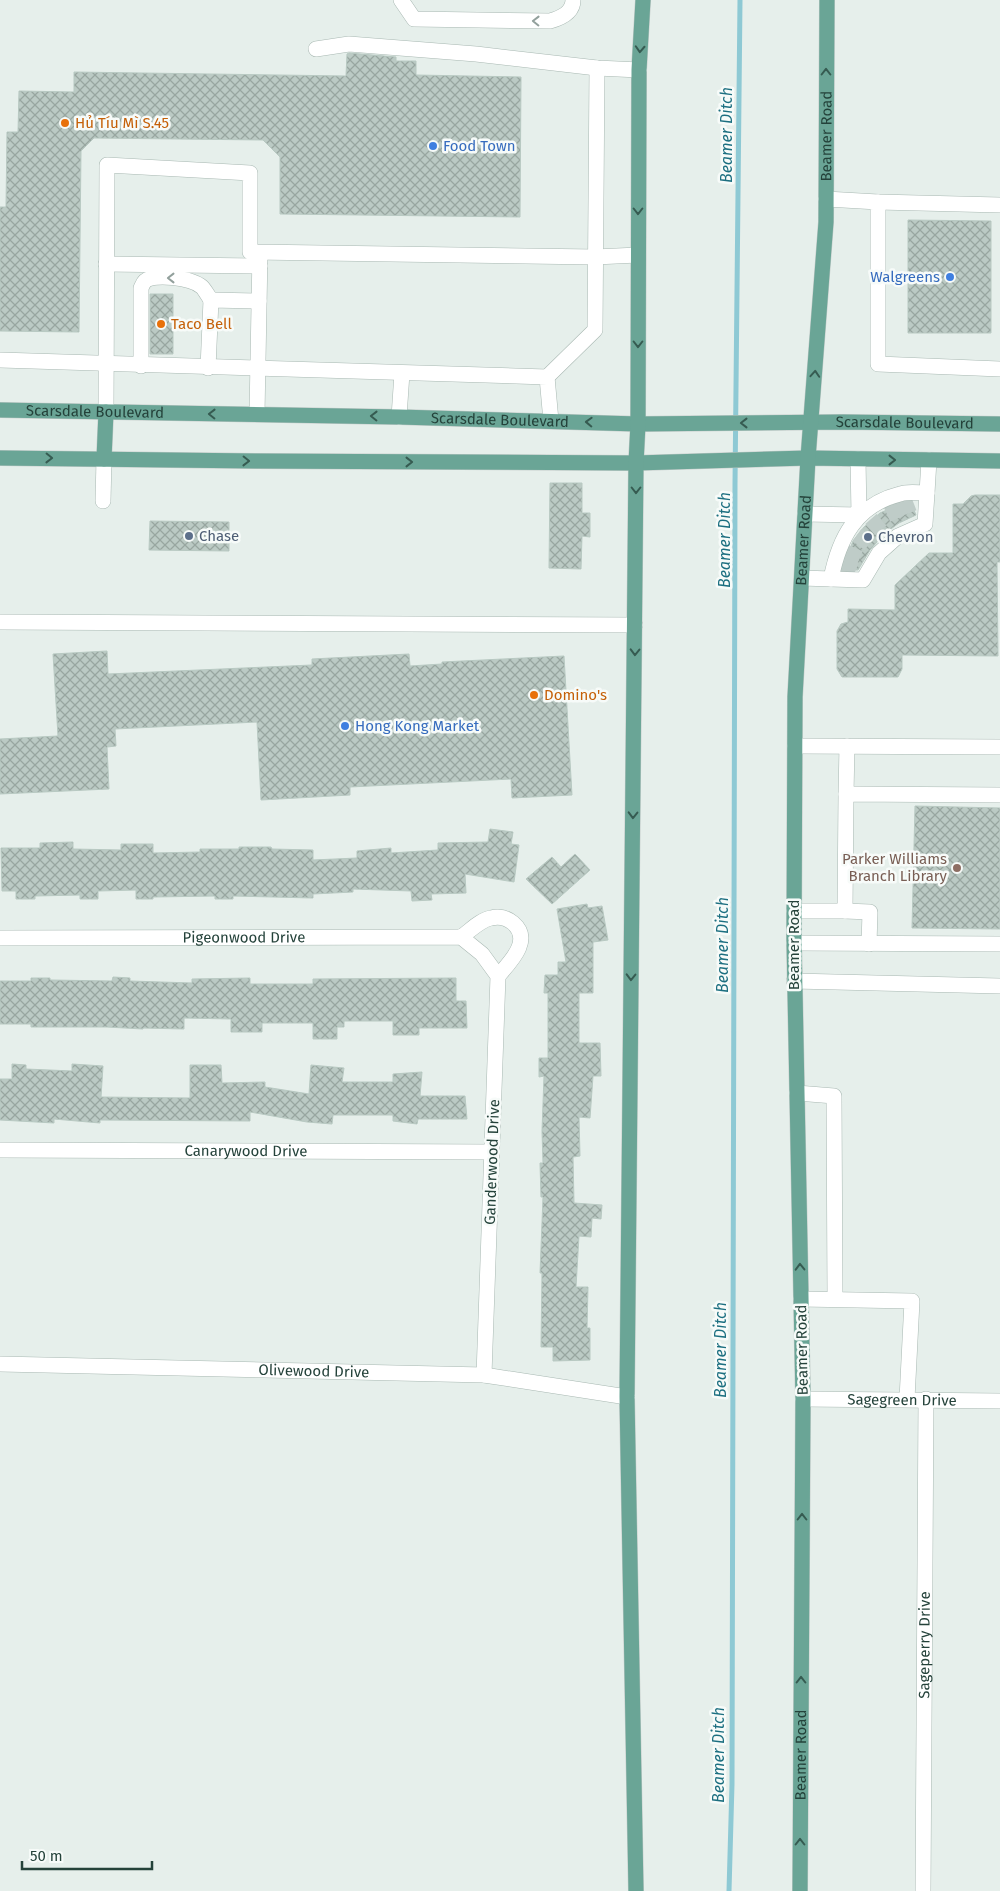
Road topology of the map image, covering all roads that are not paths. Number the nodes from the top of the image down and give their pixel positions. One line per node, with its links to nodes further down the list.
1 (401, 0): 2 (street, one-way to 1)
2 (573, 0)
3 (643, 0): 7 (main road, one-way to 7)
4 (827, 0): 8 (main road, Beamer Road, one-way to 4)
5 (316, 49): 6 (street)
6 (597, 68): 7 (street); 12 (street)
7 (639, 70): 11 (main road, one-way to 11)
8 (826, 199): 9 (street); 30 (main road, Beamer Road, one-way to 8)
9 (878, 202): 10 (street); 22 (street)
10 (1000, 204)
11 (638, 255): 12 (street); 31 (main road, one-way to 31)
12 (595, 257): 13 (street); 24 (street)
13 (260, 259): 14 (street); 14 (street); 16 (street)
14 (106, 264): 18 (street)
15 (210, 300): 16 (street); 19 (street, one-way to 19); 20 (street)
16 (259, 301): 21 (street)
17 (0, 360): 18 (street)
18 (106, 365): 19 (street); 26 (street)
19 (141, 366): 20 (street)
20 (208, 368): 21 (street)
21 (259, 369): 23 (street); 27 (street)
22 (1000, 369)
23 (402, 373): 24 (street); 28 (street)
24 (547, 377): 29 (street)
25 (0, 410): 26 (main road, Scarsdale Boulevard)
26 (106, 412): 27 (main road, Scarsdale Boulevard, one-way to 26); 35 (main road)
27 (257, 414): 28 (main road, Scarsdale Boulevard, one-way to 27)
28 (400, 417): 29 (main road, Scarsdale Boulevard)
29 (551, 421): 31 (main road, Scarsdale Boulevard, one-way to 29)
30 (811, 423): 31 (main road, Scarsdale Boulevard, one-way to 31); 32 (main road, Scarsdale Boulevard); 34 (main road, Beamer Road)
31 (638, 424): 39 (main road)
32 (1000, 424)
33 (0, 458): 35 (main road, one-way to 35)
34 (808, 458): 36 (main road); 39 (main road); 42 (main road, Beamer Road)
35 (104, 459): 39 (main road, one-way to 39); 41 (street)
36 (858, 460): 37 (main road, one-way to 37); 43 (street)
37 (929, 460): 38 (main road); 40 (street)
38 (1000, 461)
39 (636, 463): 47 (main road, one-way to 47)
40 (927, 493): 43 (street); 45 (street)
41 (103, 501)
42 (805, 514): 43 (street); 44 (main road, Beamer Road)
43 (865, 515): 45 (street)
44 (802, 578): 45 (street); 48 (main road, Beamer Road)
45 (831, 579)
46 (0, 622): 47 (street)
47 (635, 625): 70 (main road, one-way to 70)
48 (795, 746): 49 (street); 53 (main road, Beamer Road)
49 (847, 746): 50 (street); 51 (street)
50 (1000, 747)
51 (846, 794): 52 (street); 54 (street)
52 (1000, 795)
53 (794, 911): 54 (street); 57 (main road, Beamer Road)
54 (845, 911): 58 (street)
55 (461, 937): 56 (street, Pigeonwood Drive); 60 (street); 60 (street)
56 (0, 938)
57 (794, 943): 58 (street); 61 (main road, Beamer Road)
58 (869, 944): 59 (street)
59 (1000, 944)
60 (498, 976): 65 (street, Ganderwood Drive)
61 (794, 981): 62 (street); 63 (main road, Beamer Road)
62 (1000, 986)
63 (797, 1093): 66 (main road, Beamer Road, one-way to 63); 67 (street)
64 (0, 1150): 65 (street, Canarywood Drive)
65 (492, 1152): 69 (street, Ganderwood Drive)
66 (801, 1299): 67 (street); 71 (main road, Beamer Road)
67 (835, 1300): 72 (street)
68 (0, 1364): 69 (street, Olivewood Drive)
69 (484, 1375): 70 (street, Olivewood Drive)
70 (627, 1397): 75 (main road)
71 (803, 1399): 72 (street, Sagegreen Drive); 76 (main road, Beamer Road, one-way to 71)
72 (907, 1399): 73 (street, Sagegreen Drive)
73 (926, 1400): 74 (street, Sagegreen Drive); 77 (street, Sageperry Drive)
74 (1000, 1401)
75 (636, 1891)
76 (800, 1891)
77 (923, 1891)

